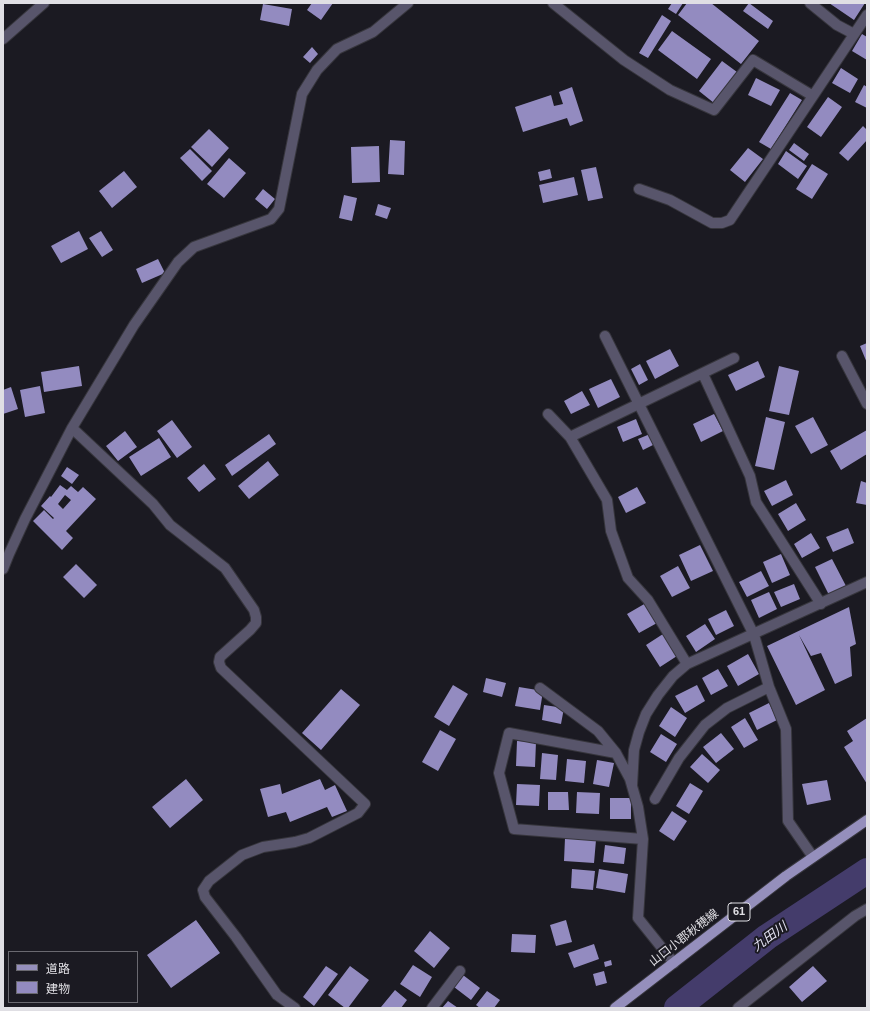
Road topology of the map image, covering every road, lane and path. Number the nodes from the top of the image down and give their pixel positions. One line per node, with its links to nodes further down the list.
1 (44, 3): 7 (street)
2 (408, 3): 17 (street)
3 (553, 3): 8 (street)
4 (810, 3): 6 (street)
5 (865, 21): 6 (street)
6 (854, 34): 8 (street)
7 (3, 39)
8 (813, 96): 9 (street)
9 (639, 189)
10 (605, 336): 14 (street)
11 (842, 356): 15 (street)
12 (734, 358): 13 (street)
13 (703, 374): 14 (street); 21 (street)
14 (638, 404): 18 (street); 22 (street)
15 (867, 404)
16 (548, 414): 18 (street)
17 (72, 428): 19 (street); 35 (street)
18 (570, 437): 23 (street)
19 (3, 569)
20 (867, 582): 21 (street)
21 (821, 604): 22 (street)
22 (754, 635): 23 (street); 24 (street)
23 (687, 664): 27 (street)
24 (769, 687): 28 (street); 31 (street)
25 (540, 688): 26 (street)
26 (616, 754): 27 (street); 30 (street)
27 (632, 786): 30 (street)
28 (655, 799)
29 (865, 825): 31 (main road, 山口小郡秋穂線 / 61)
30 (642, 839): 33 (street)
31 (813, 857): 33 (main road, 山口小郡秋穂線 / 61)
32 (867, 909): 38 (street)
33 (674, 963): 37 (main road, 山口小郡秋穂線 / 61)
34 (460, 971): 36 (street)
35 (295, 1008)
36 (432, 1008)
37 (615, 1008)
38 (738, 1008)

